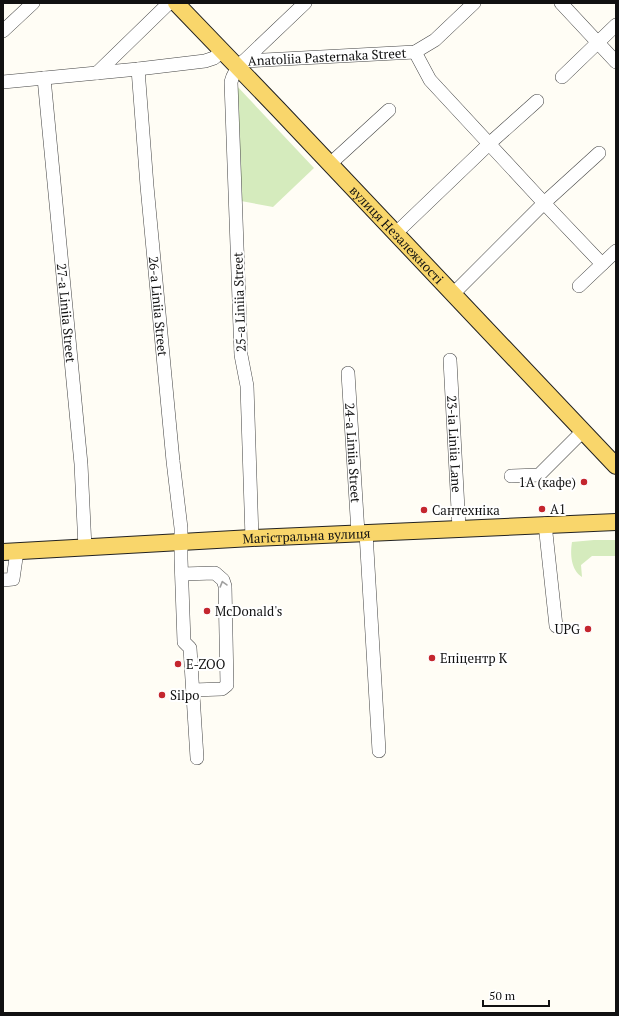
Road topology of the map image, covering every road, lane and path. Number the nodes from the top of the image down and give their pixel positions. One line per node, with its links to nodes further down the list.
1 (33, 3): 8 (street)
2 (169, 3): 15 (street)
3 (176, 3): 10 (main road, вулиця Незалежності)
4 (305, 3): 13 (street)
5 (474, 3): 11 (street, Anatoliia Pasternaka Street)
6 (561, 3): 9 (street)
7 (616, 25): 9 (street)
8 (3, 31)
9 (598, 43): 12 (street); 16 (street)
10 (222, 51): 13 (main road, вулиця Незалежності); 14 (street)
11 (415, 52): 13 (street, Anatoliia Pasternaka Street); 21 (street)
12 (616, 62)
13 (241, 64): 23 (main road, вулиця Незалежності); 39 (street, 25-a Liniia Street)
14 (138, 69): 15 (street); 40 (street, 26-a Liniia Street)
15 (98, 73): 17 (street)
16 (562, 77)
17 (44, 78): 18 (street); 41 (street, 27-a Liniia Street)
18 (3, 82)
19 (537, 101): 21 (street)
20 (389, 110): 23 (street)
21 (490, 143): 24 (street); 25 (street)
22 (599, 153): 24 (street)
23 (330, 164): 25 (main road, вулиця Незалежності)
24 (544, 203): 27 (street); 29 (street)
25 (395, 234): 29 (main road, вулиця Незалежності)
26 (616, 251): 27 (street)
27 (602, 264): 28 (street)
28 (579, 286)
29 (453, 294): 32 (main road, вулиця Незалежності)
30 (450, 360): 37 (street, 23-ia Liniia Lane)
31 (348, 373): 38 (street, 24-a Liniia Street)
32 (583, 431): 33 (main road, вулиця Незалежності); 34 (street)
33 (616, 466)
34 (511, 476)
35 (614, 521): 36 (main road, Магістральна вулиця)
36 (545, 524): 37 (main road, Магістральна вулиця); 45 (street)
37 (459, 528): 38 (main road, Магістральна вулиця)
38 (362, 533): 39 (main road, Магістральна вулиця); 47 (street, 24-a Liniia Street)
39 (252, 538): 40 (main road, Магістральна вулиця)
40 (181, 542): 41 (main road, Магістральна вулиця); 43 (street, 26-a Liniia Street)
41 (85, 548): 42 (main road, Магістральна вулиця)
42 (10, 551): 44 (street)
43 (182, 574): 46 (street, 26-a Liniia Street); 46 (street, one-way to 43)
44 (3, 580)
45 (556, 626)
46 (193, 690): 48 (street, 26-a Liniia Street)
47 (379, 751)
48 (197, 758)

